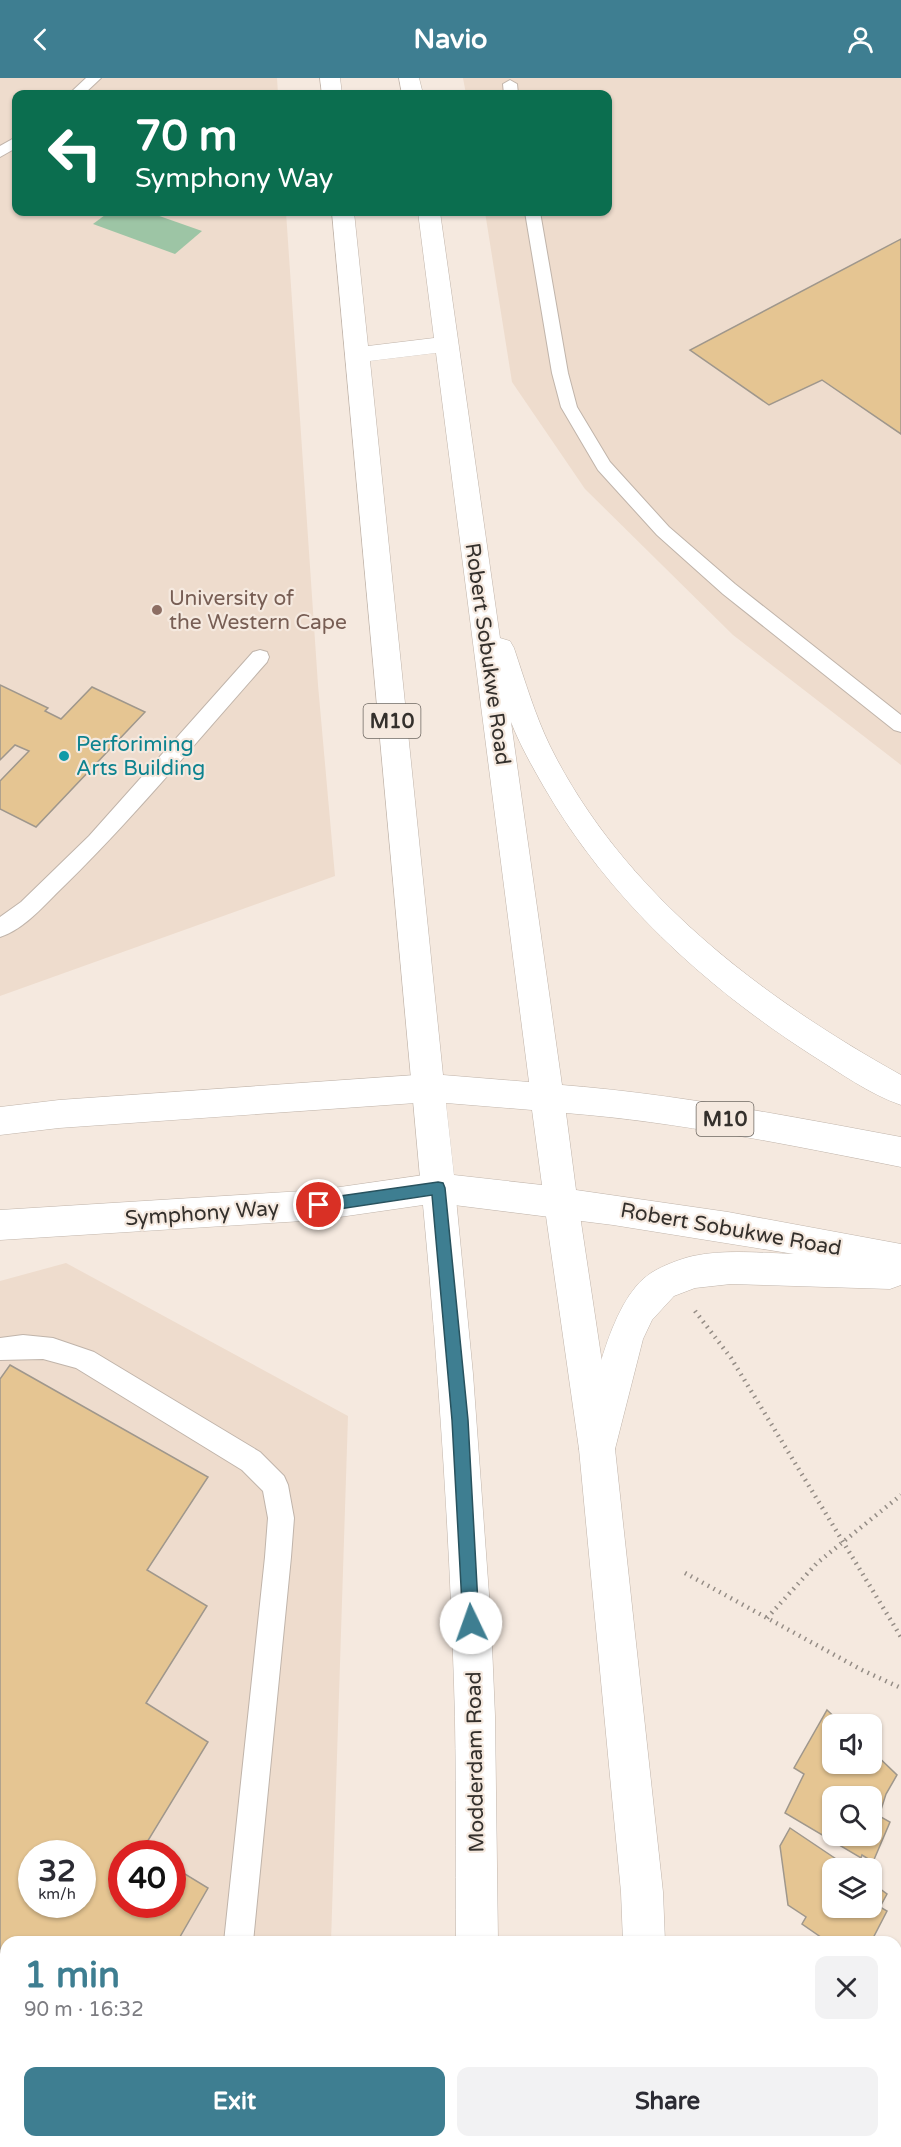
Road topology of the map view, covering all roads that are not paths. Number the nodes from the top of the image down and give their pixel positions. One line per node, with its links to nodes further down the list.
1 (94, 78): 2 (lane)
2 (80, 90)
3 (343, 216): 7 (main road, M10)
4 (430, 216): 6 (main road, Robert Sobukwe Road)
5 (533, 216): 10 (lane)
6 (448, 344): 7 (main road); 8 (main road, Robert Sobukwe Road)
7 (356, 355): 12 (main road, M10)
8 (479, 590): 13 (main road); 14 (main road, Robert Sobukwe Road)
9 (260, 657): 11 (lane)
10 (901, 725)
11 (0, 929)
12 (430, 1088): 14 (main road, M10); 15 (main road); 17 (main road, M10)
13 (901, 1091)
14 (547, 1096): 16 (main road, M10); 18 (main road, Robert Sobukwe Road)
15 (0, 1121)
16 (901, 1152)
17 (438, 1188): 18 (main road, Robert Sobukwe Road); 19 (main road, Symphony Way); 25 (main road, Modderdam Road)
18 (561, 1202): 20 (main road, Robert Sobukwe Road); 23 (main road)
19 (0, 1225)
20 (901, 1260)
21 (901, 1273): 23 (main road)
22 (0, 1349): 24 (lane)
23 (597, 1449): 26 (main road)
24 (240, 1936)
25 (477, 1936)
26 (644, 1936)

